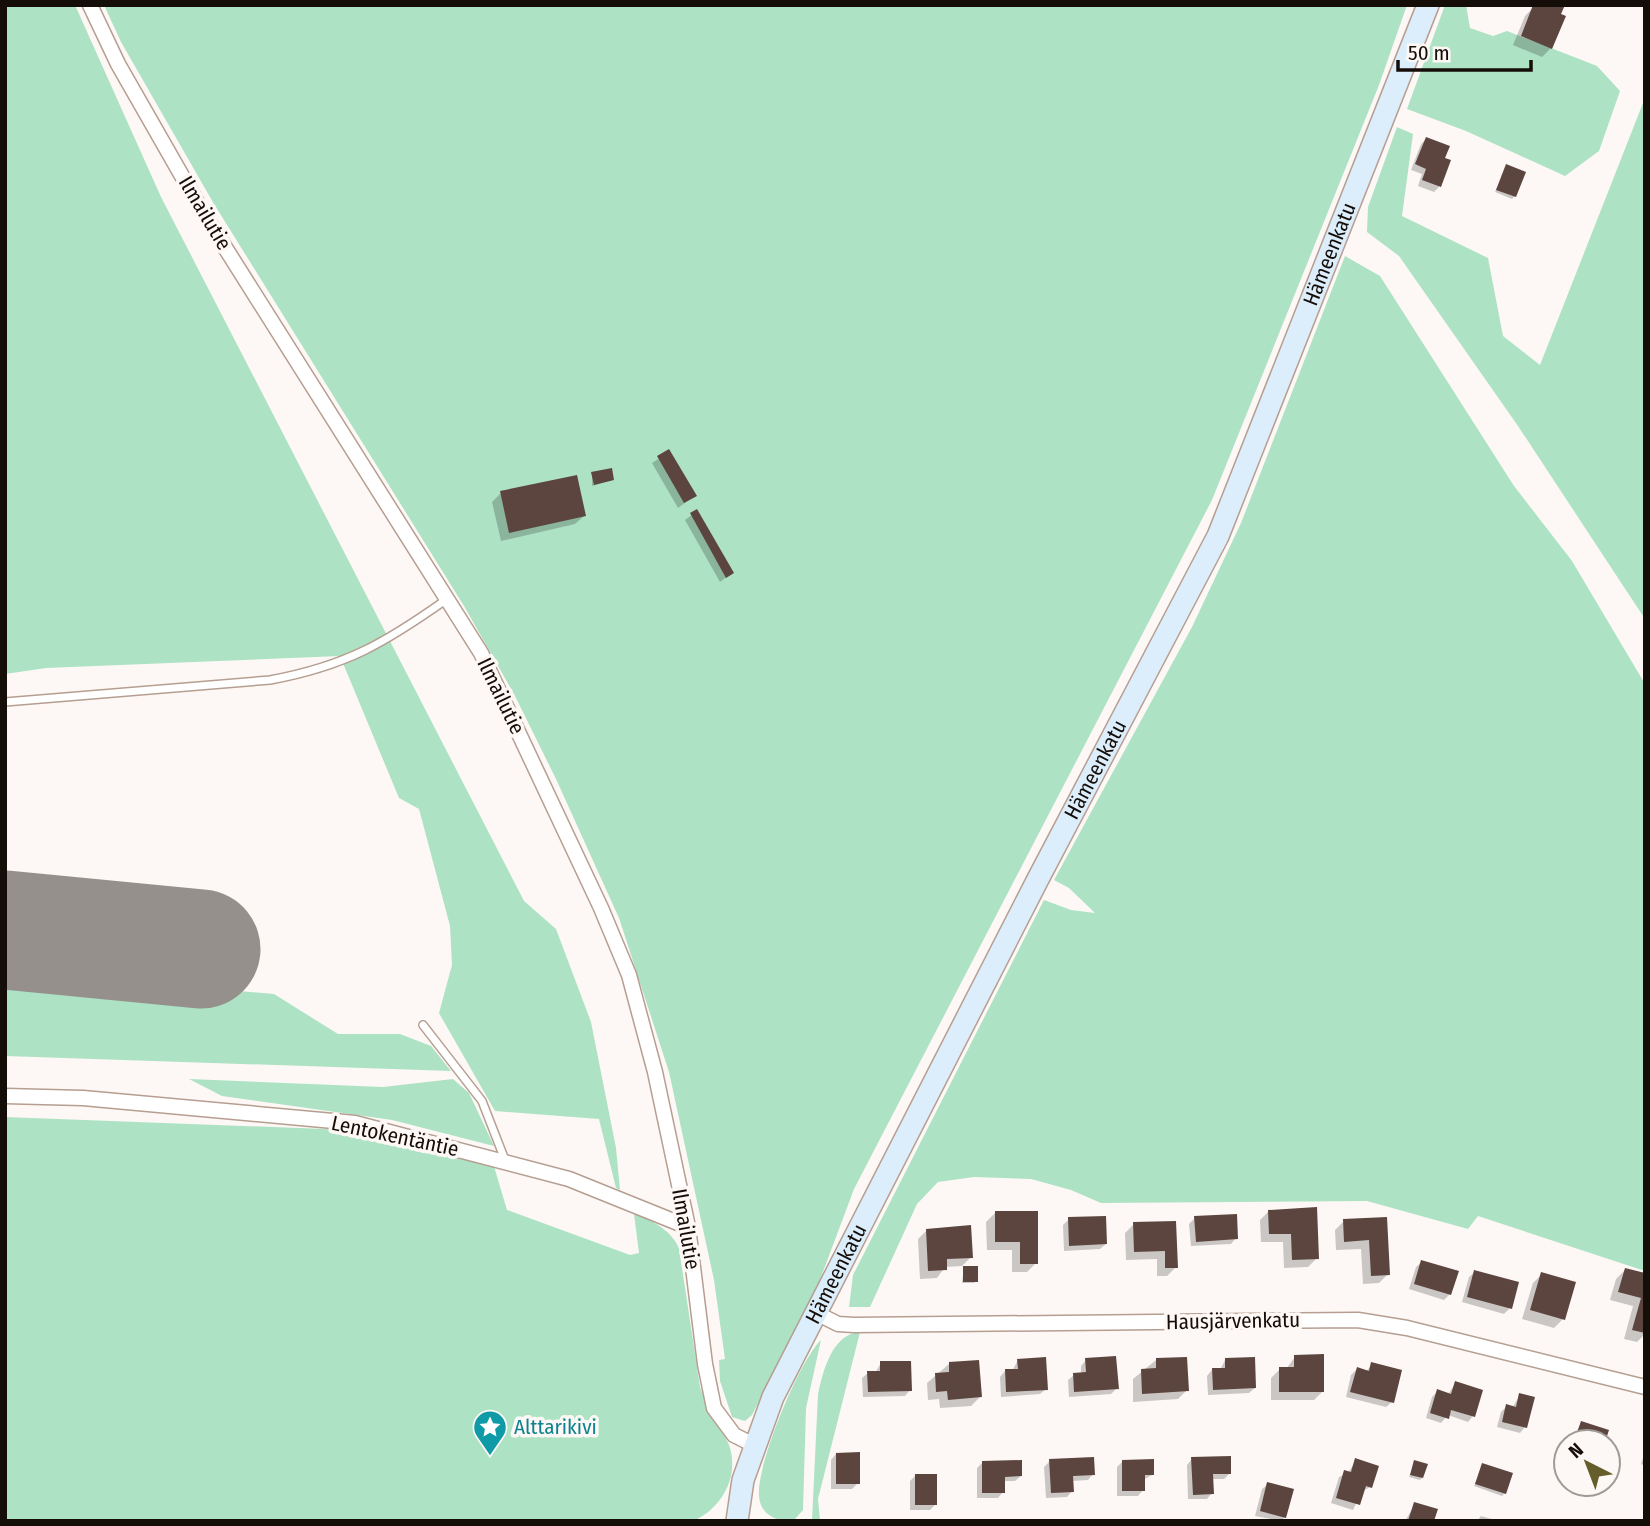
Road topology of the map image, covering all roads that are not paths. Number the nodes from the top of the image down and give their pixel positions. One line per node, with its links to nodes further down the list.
1 (90, 5): 3 (street, Ilmailutie)
2 (1428, 5): 9 (main road, Hämeenkatu)
3 (448, 598): 4 (lane); 8 (street, Ilmailutie)
4 (5, 702)
5 (423, 1025): 7 (lane)
6 (5, 1096): 7 (street, Lentokentäntie)
7 (505, 1160): 8 (street, Lentokentäntie)
8 (688, 1227): 11 (street, Ilmailutie)
9 (816, 1313): 10 (street, Hausjärvenkatu); 11 (main road, Hämeenkatu)
10 (1645, 1387)
11 (754, 1445): 12 (main road, Hämeenkatu)
12 (737, 1521)

